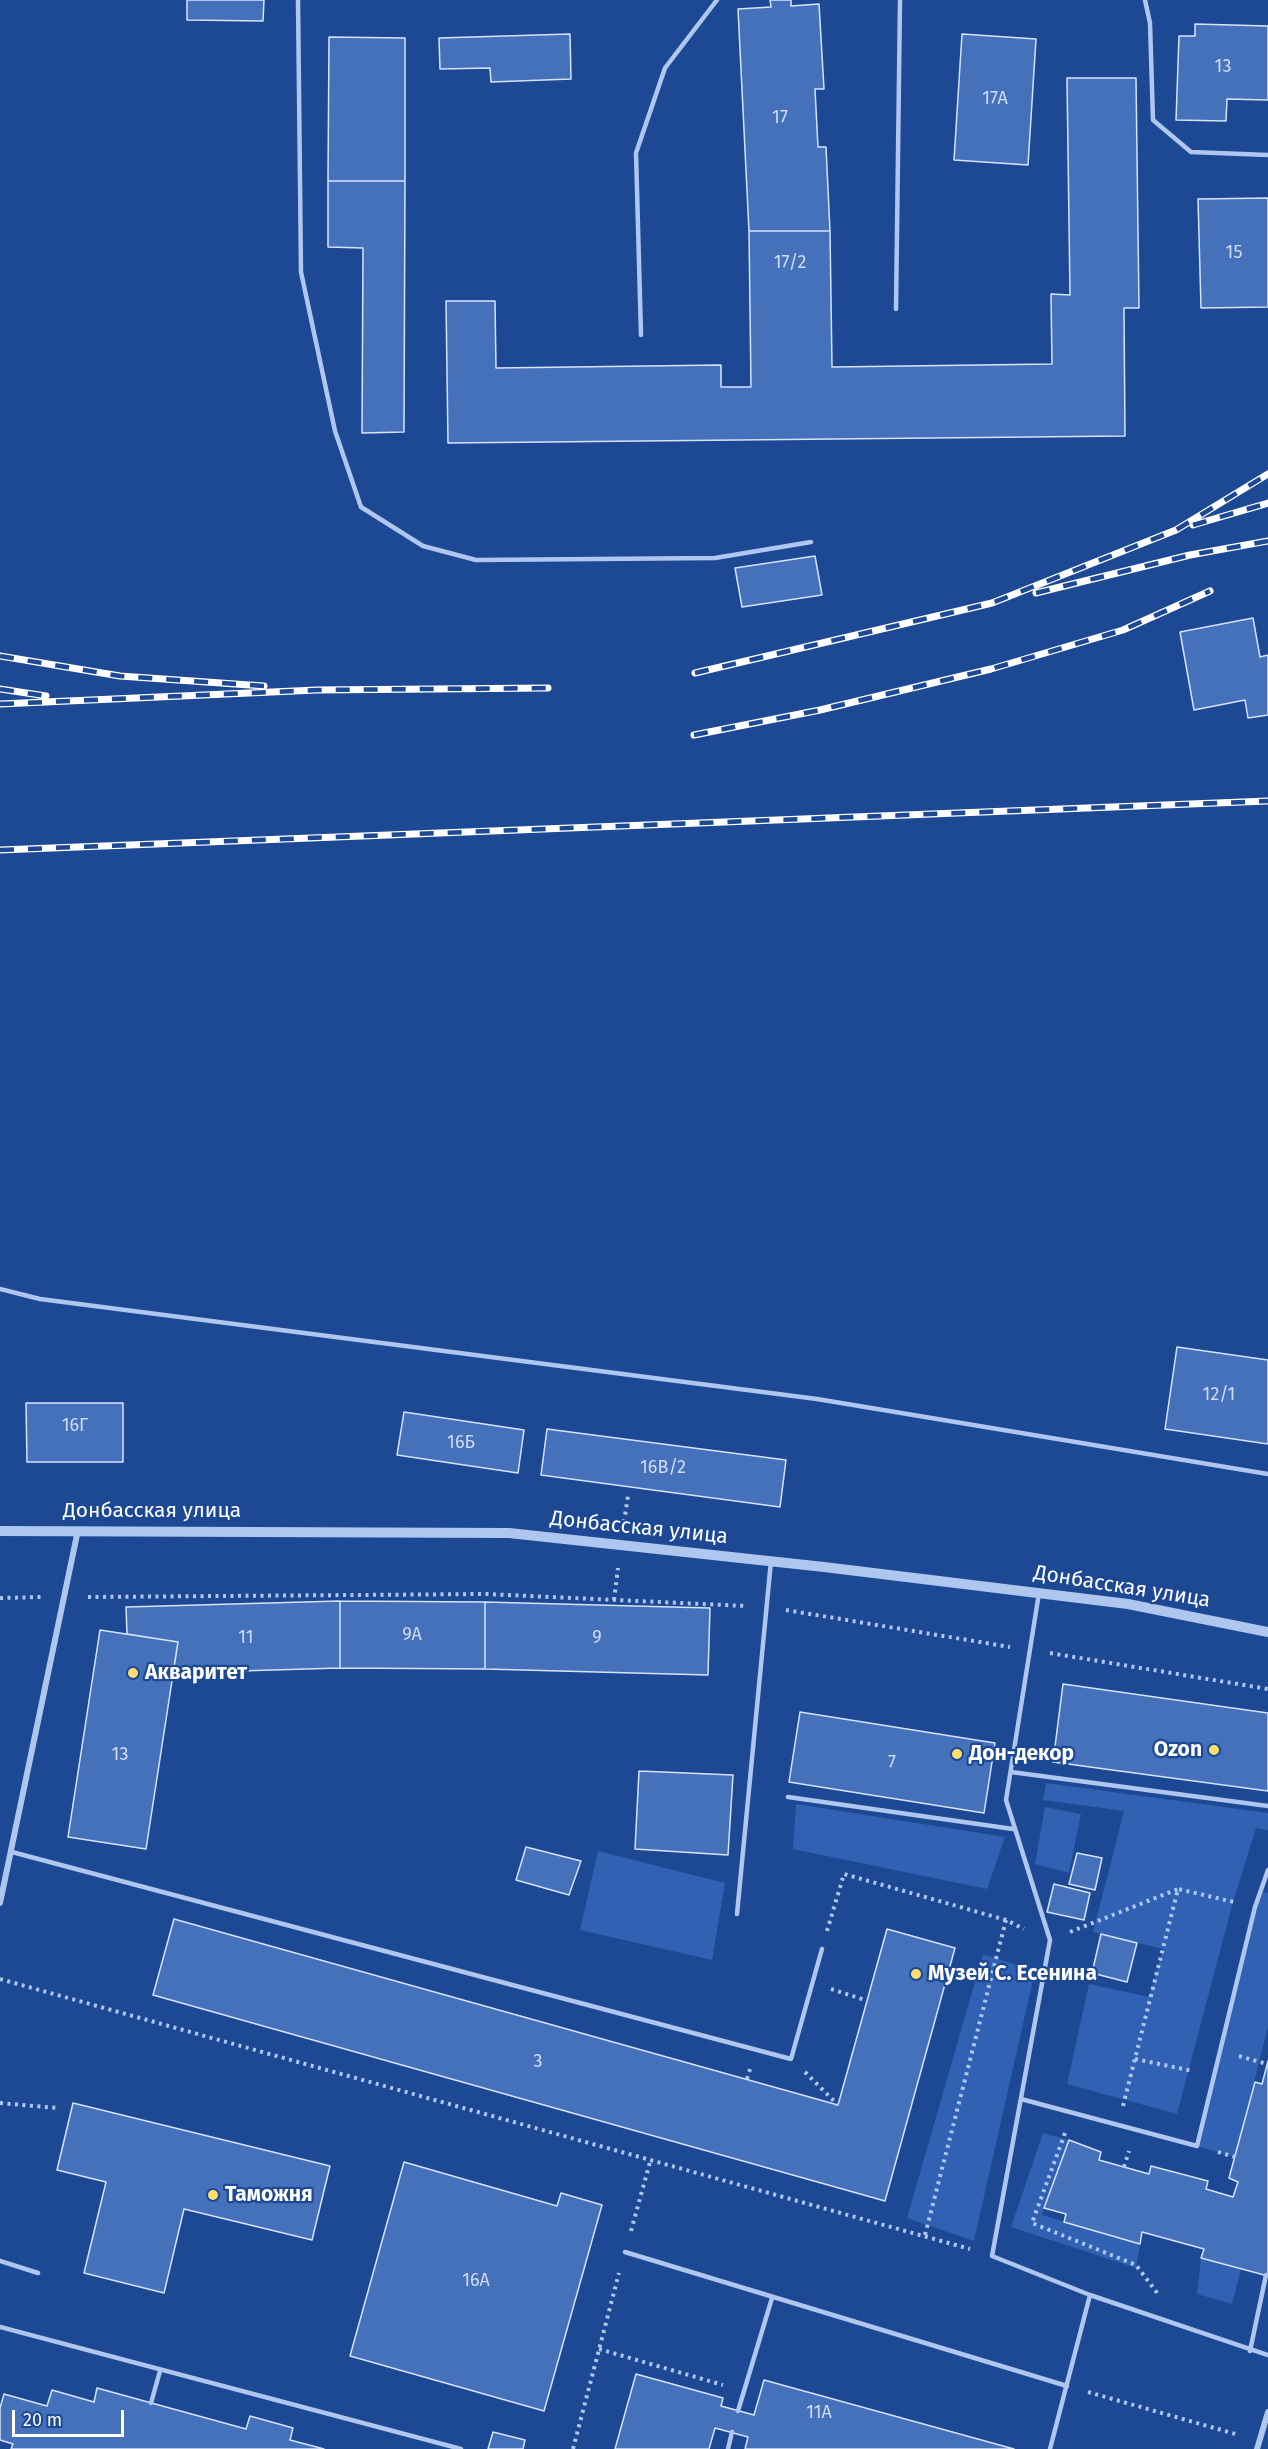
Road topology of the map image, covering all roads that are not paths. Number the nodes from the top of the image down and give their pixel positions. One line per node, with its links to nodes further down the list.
1 (298, 0): 8 (lane)
2 (717, 0): 7 (lane)
3 (900, 0): 6 (lane)
4 (1145, 0): 5 (lane)
5 (1268, 155)
6 (896, 309)
7 (641, 335)
8 (811, 542)
9 (0, 1289): 10 (lane)
10 (1268, 1474)
11 (78, 1529): 12 (street, Донбасская улица); 13 (street, Донбасская улица); 20 (street)
12 (0, 1531)
13 (771, 1561): 14 (street, Донбасская улица); 24 (lane)
14 (1039, 1593): 15 (street, Донбасская улица); 16 (lane)
15 (1268, 1632)
16 (1011, 1772): 18 (lane); 19 (lane)
17 (788, 1797): 19 (lane)
18 (1268, 1806)
19 (1013, 1829): 26 (lane)
20 (12, 1852): 22 (street); 25 (lane)
21 (1268, 1870): 26 (lane)
22 (3, 1878): 23 (street)
23 (0, 1903)
24 (737, 1914)
25 (822, 1949)
26 (1021, 2099): 31 (lane)
27 (625, 2252): 32 (lane)
28 (0, 2261): 29 (lane)
29 (38, 2273)
30 (1266, 2275): 34 (lane)
31 (1090, 2295): 34 (lane); 37 (lane)
32 (772, 2298): 37 (lane); 39 (lane)
33 (0, 2327): 36 (lane)
34 (1250, 2351): 35 (lane)
35 (1268, 2355)
36 (160, 2371): 38 (lane); 42 (lane)
37 (1067, 2386): 44 (lane)
38 (151, 2403)
39 (738, 2410)
40 (1268, 2412): 45 (street)
41 (732, 2432): 43 (lane)
42 (461, 2449)
43 (728, 2449)
44 (1050, 2449)
45 (1257, 2449)

